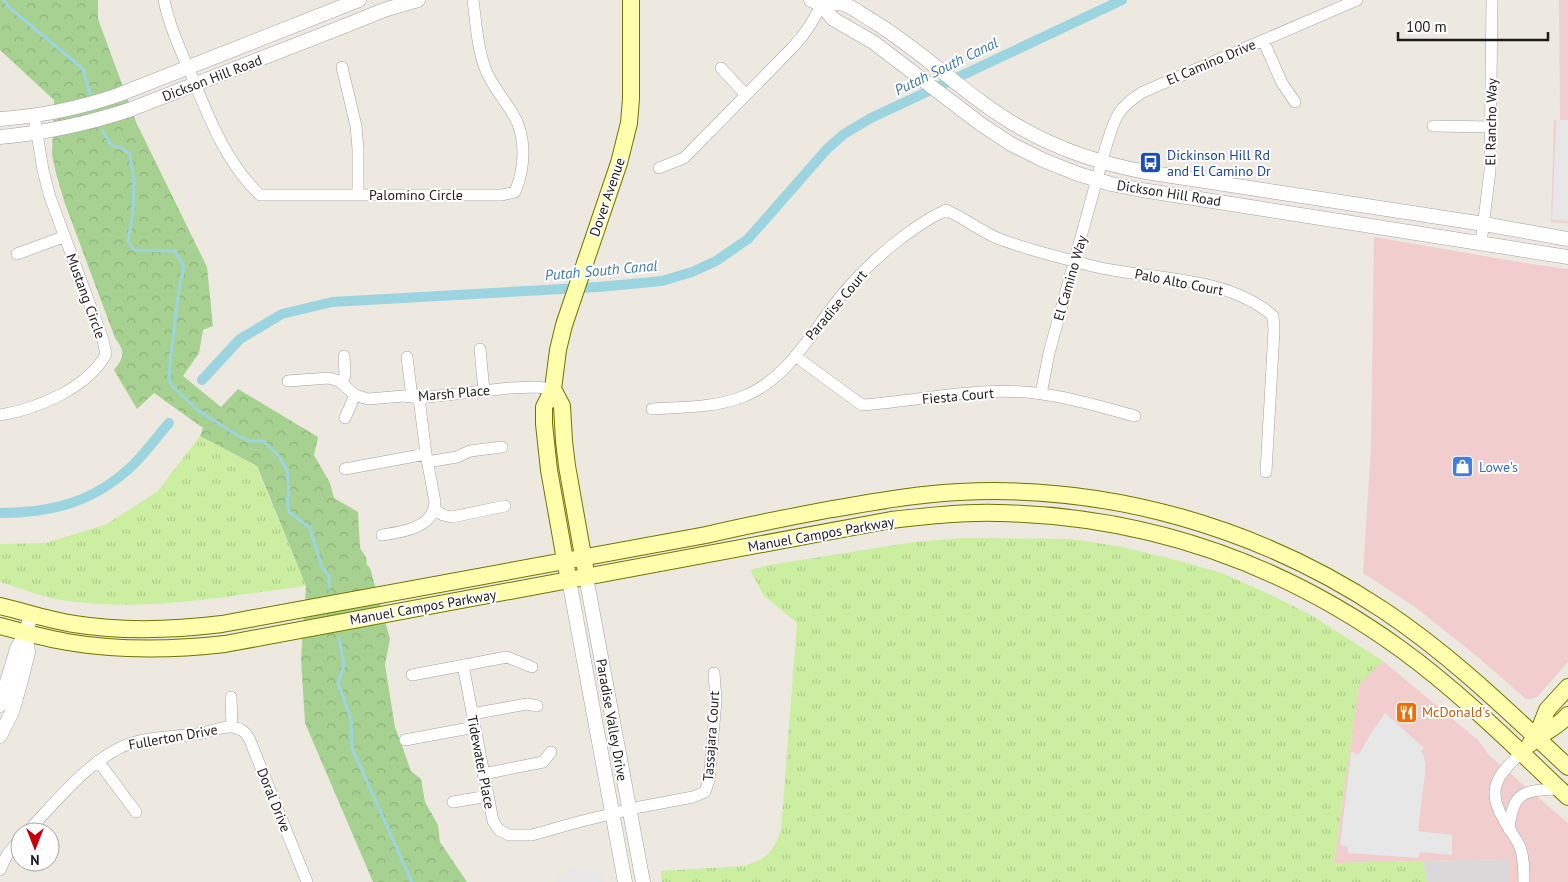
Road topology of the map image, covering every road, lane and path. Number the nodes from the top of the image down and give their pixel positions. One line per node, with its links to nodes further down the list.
1 (164, 0): 11 (street, Palomino Circle)
2 (359, 0): 11 (street, Dickson Hill Road)
3 (418, 0): 13 (street, Dickson Hill Road)
4 (473, 0): 25 (street, Palomino Circle)
5 (631, 0): 39 (main road, Dover Avenue)
6 (1357, 0): 9 (street, El Camino Drive)
7 (1492, 0): 19 (street, El Rancho Way)
8 (818, 1): 14 (street); 22 (street, Dickson Hill Road); 24 (street, Dickson Hill Road)
9 (1263, 40): 15 (street); 22 (street, El Camino Drive)
10 (342, 66): 25 (street)
11 (188, 68): 13 (street, Palomino Circle); 16 (street, Dickson Hill Road)
12 (720, 68): 14 (street)
13 (195, 85): 20 (street, Dickson Hill Road); 25 (street, Palomino Circle)
14 (746, 95): 23 (street)
15 (1295, 102)
16 (34, 115): 17 (street, Dickson Hill Road); 20 (street, Mustang Circle)
17 (0, 119)
18 (1433, 126): 19 (street)
19 (1491, 127): 26 (street, El Rancho Way)
20 (37, 133): 21 (street, Dickson Hill Road); 27 (street, Mustang Circle)
21 (0, 137)
22 (1102, 162): 24 (street, El Camino Way); 26 (street, Dickson Hill Road)
23 (660, 168)
24 (1097, 180): 29 (street, Dickson Hill Road); 32 (street, El Camino Way)
25 (358, 195)
26 (1484, 224): 28 (street, Dickson Hill Road); 29 (street, El Rancho Way)
27 (64, 236): 30 (street); 45 (street, Mustang Circle)
28 (1568, 240)
29 (1481, 243): 31 (street, Dickson Hill Road)
30 (16, 254)
31 (1568, 257)
32 (1074, 261): 35 (street, Paradise Court); 41 (street, El Camino Way); 51 (street, Palo Alto Court)
33 (480, 349): 40 (street)
34 (344, 356): 38 (street)
35 (795, 356): 41 (street, Fiesta Court); 44 (street, Paradise Court)
36 (407, 357): 43 (street)
37 (288, 381): 38 (street)
38 (342, 384): 42 (street)
39 (553, 389): 40 (street, Marsh Place); 55 (main road, Dover Avenue); 56 (main road, Dover Avenue)
40 (484, 391): 43 (street, Marsh Place)
41 (1041, 394): 46 (street, Fiesta Court)
42 (355, 395): 43 (street, Marsh Place); 47 (street)
43 (415, 397): 49 (street)
44 (652, 409)
45 (0, 415)
46 (1135, 416)
47 (345, 418)
48 (502, 447): 49 (street)
49 (427, 458): 50 (street); 53 (street)
50 (345, 469)
51 (1266, 472)
52 (505, 506): 53 (street)
53 (434, 510): 54 (street)
54 (382, 535)
55 (583, 558): 56 (main road, Manuel Campos Parkway); 57 (main road, Paradise Valley Drive); 76 (main road, Manuel Campos Parkway)
56 (566, 560): 58 (main road, Paradise Valley Drive); 60 (main road, Manuel Campos Parkway)
57 (586, 577): 58 (main road, Manuel Campos Parkway); 79 (main road, Manuel Campos Parkway); 86 (street, Paradise Valley Drive)
58 (569, 580): 62 (main road, Manuel Campos Parkway); 88 (street, Paradise Valley Drive)
59 (0, 606): 60 (main road, Manuel Campos Parkway)
60 (31, 614): 62 (street)
61 (0, 626): 62 (main road, Manuel Campos Parkway)
62 (26, 633): 69 (street); 75 (street)
63 (463, 665): 64 (street); 66 (street); 71 (street, Tidewater Place)
64 (532, 667)
65 (714, 673): 86 (street, Tassajara Court)
66 (412, 675)
67 (1568, 687): 76 (main road)
68 (231, 697): 73 (street)
69 (0, 706)
70 (537, 706): 71 (street)
71 (472, 714): 74 (street, Tidewater Place)
72 (1568, 715): 76 (main road)
73 (232, 727): 80 (street, Fullerton Drive); 93 (street, Doral Drive)
74 (474, 727): 77 (street); 82 (street, Tidewater Place)
75 (0, 736)
76 (1536, 738): 79 (main road); 81 (main road, Manuel Campos Parkway)
77 (406, 740)
78 (551, 752): 82 (street)
79 (1521, 753): 83 (main road, Manuel Campos Parkway); 90 (street)
80 (98, 761): 87 (street); 89 (street, Fullerton Drive)
81 (1568, 767)
82 (483, 774): 84 (street, Tidewater Place)
83 (1564, 793): 90 (street)
84 (488, 796): 85 (street); 88 (street, Tidewater Place)
85 (453, 802)
86 (629, 810): 88 (street, Tassajara Court); 95 (street, Paradise Valley Drive)
87 (136, 812)
88 (612, 814): 94 (street, Paradise Valley Drive)
89 (37, 822)
90 (1509, 829): 96 (street)
91 (10, 852): 92 (street)
92 (0, 870)
93 (308, 882)
94 (625, 882)
95 (643, 882)
96 (1524, 882)

